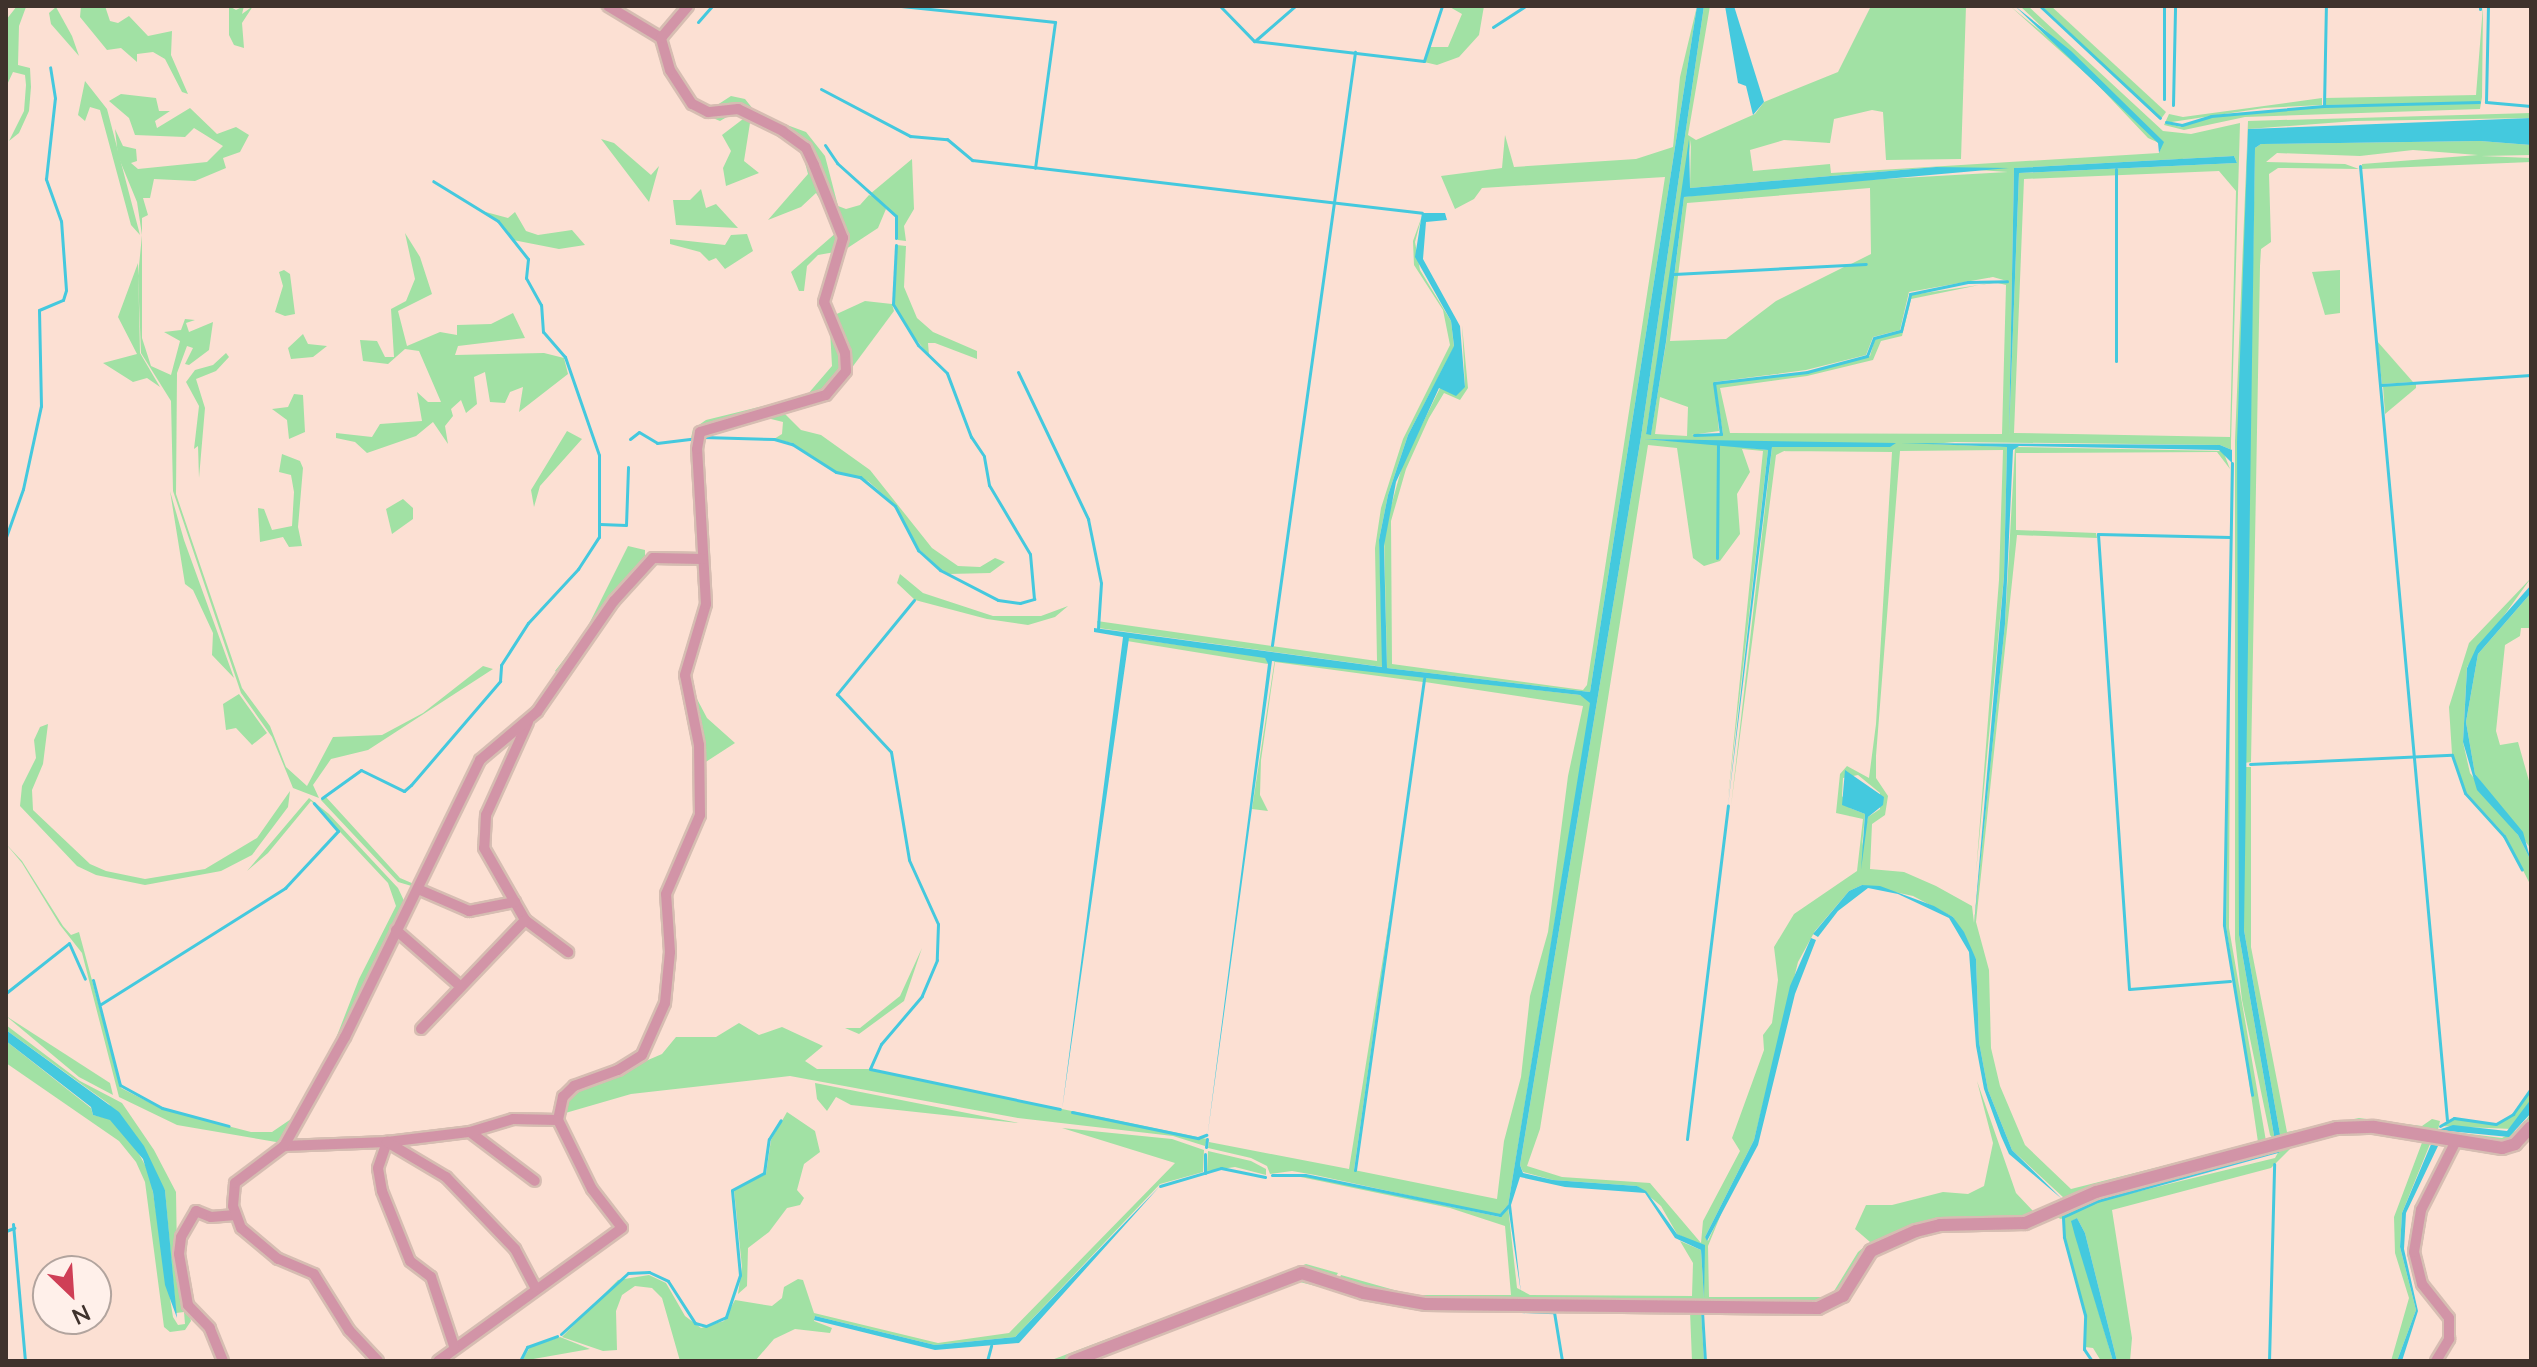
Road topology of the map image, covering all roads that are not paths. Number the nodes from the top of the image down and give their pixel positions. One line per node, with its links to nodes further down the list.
1 (608, 6): 3 (street)
2 (688, 6): 3 (street)
3 (661, 38): 4 (street)
4 (703, 559): 5 (street); 13 (street)
5 (529, 720): 6 (street); 7 (street)
6 (418, 889): 7 (street); 9 (street)
7 (515, 902): 8 (street)
8 (525, 920): 10 (street); 11 (street)
9 (396, 930): 11 (street); 18 (street)
10 (568, 952)
11 (460, 986): 12 (street)
12 (421, 1029)
13 (558, 1120): 15 (street); 21 (street)
14 (2531, 1127): 16 (street)
15 (470, 1132): 17 (street); 19 (street)
16 (2456, 1141): 26 (street); 27 (street)
17 (387, 1142): 18 (street); 21 (street); 22 (street)
18 (284, 1146): 20 (street)
19 (535, 1181)
20 (235, 1215): 23 (street); 24 (street)
21 (535, 1287): 22 (street)
22 (454, 1346): 25 (street)
23 (223, 1361)
24 (378, 1361)
25 (438, 1361)
26 (1073, 1361)
27 (2436, 1361)

